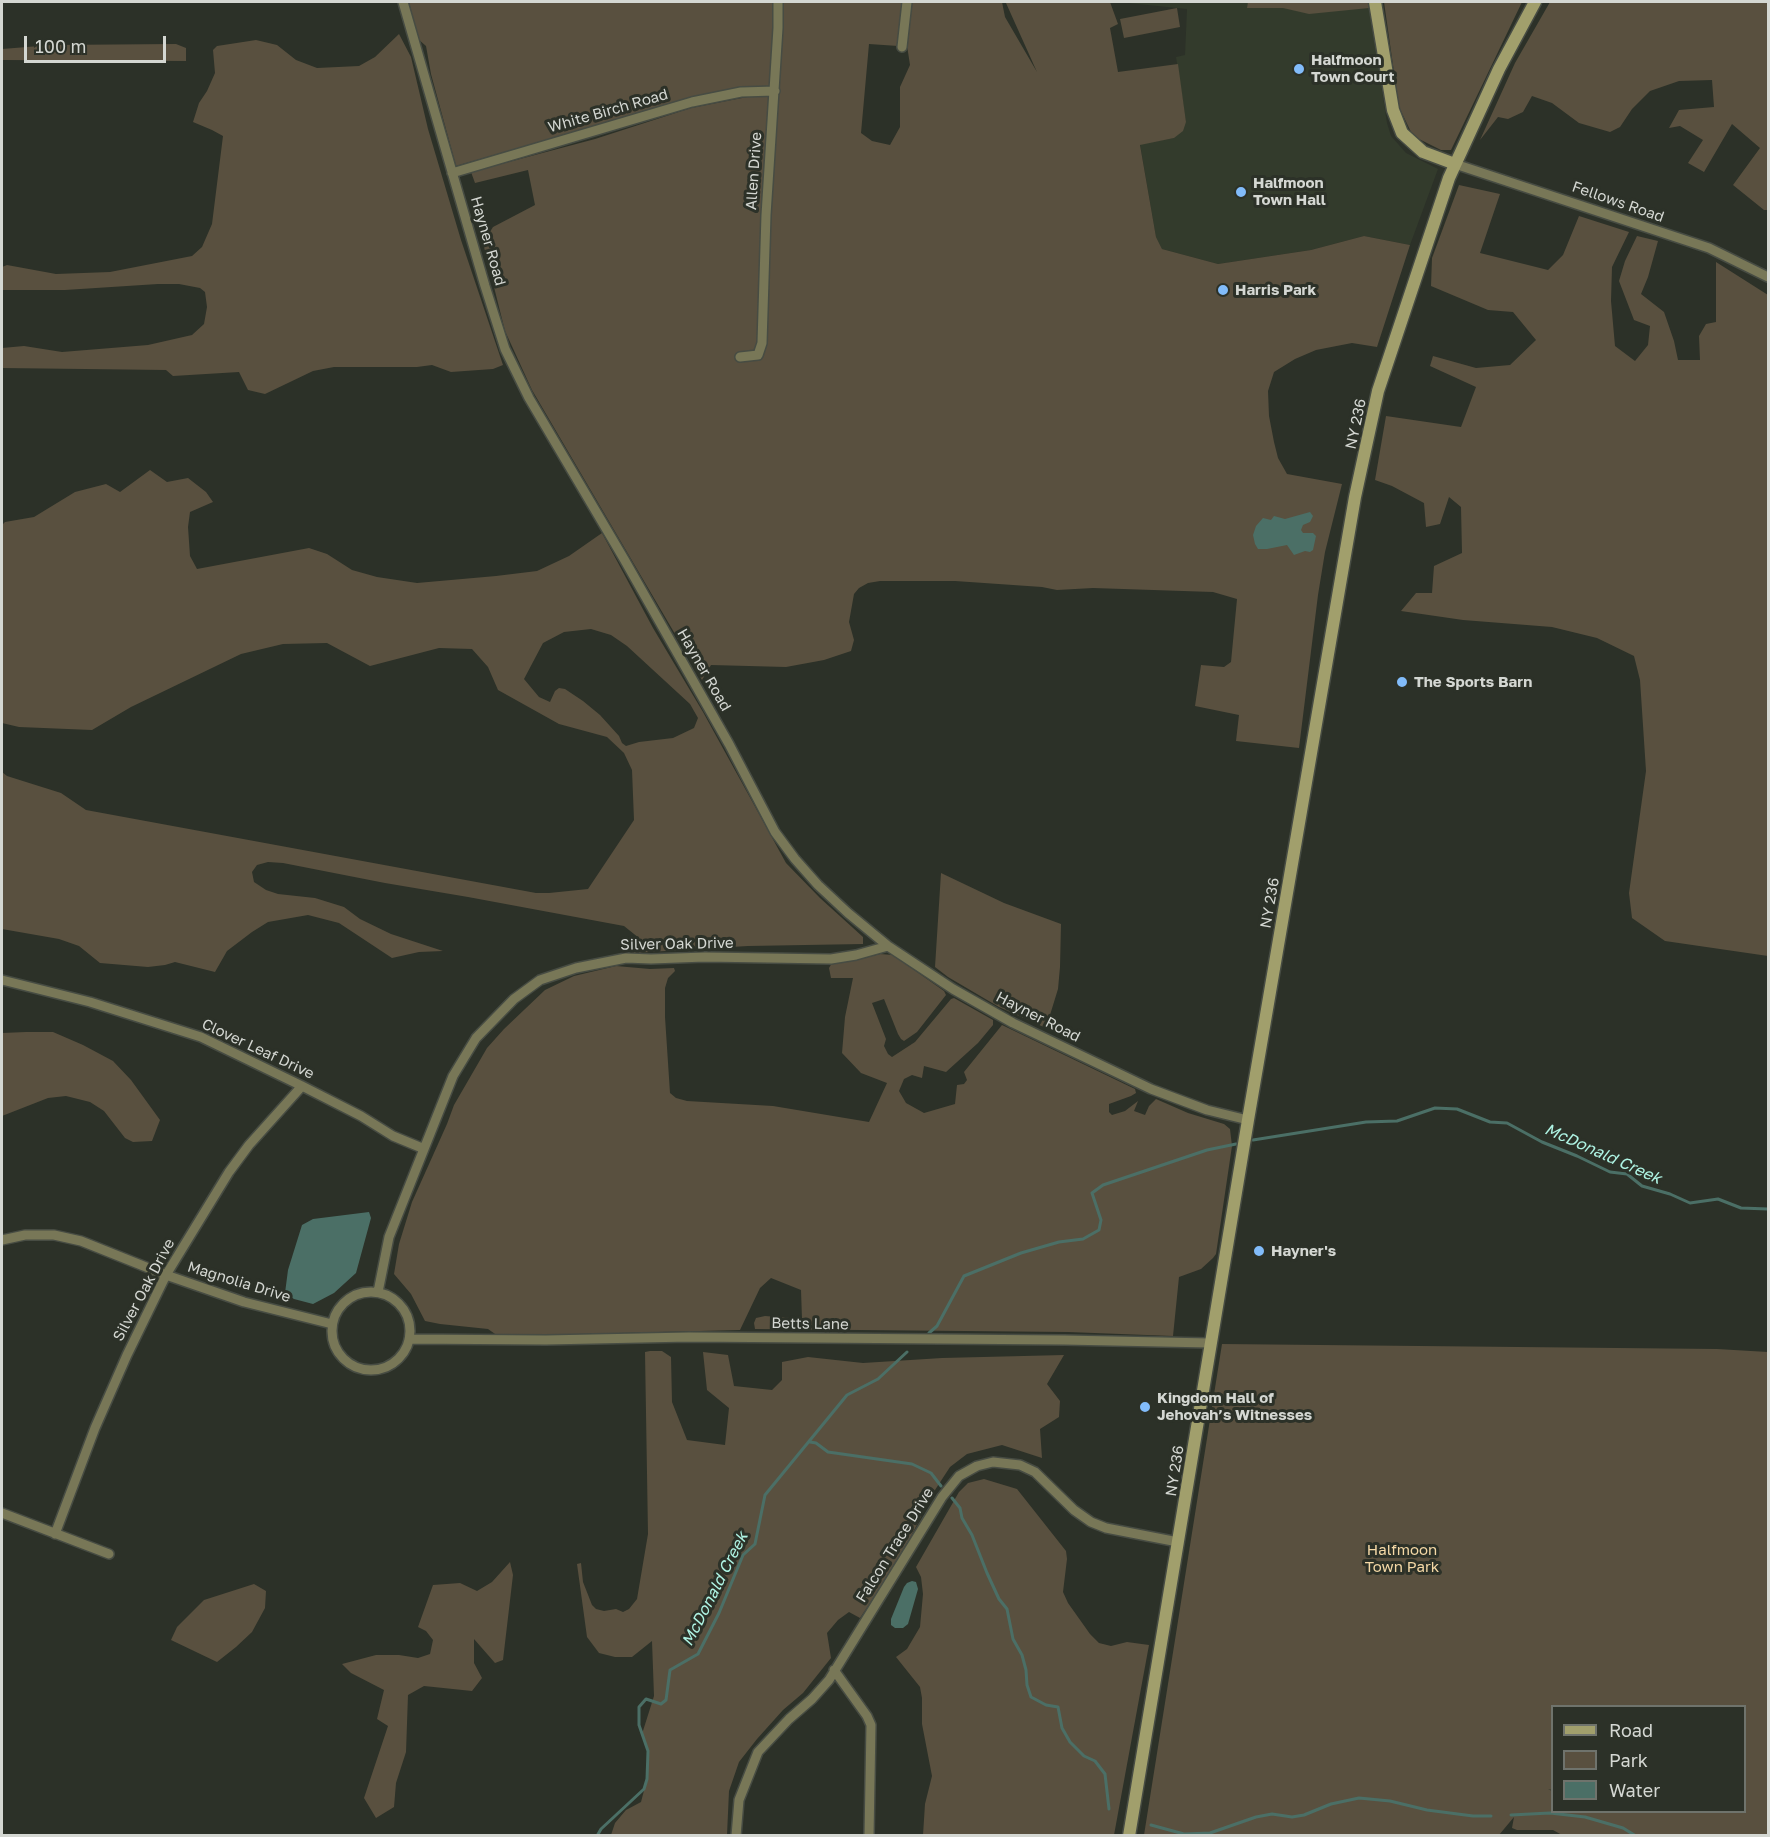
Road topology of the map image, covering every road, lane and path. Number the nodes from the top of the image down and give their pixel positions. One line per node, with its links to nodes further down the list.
1 (403, 2): 9 (street, Hayner Road)
2 (777, 2): 7 (street, Allen Drive)
3 (907, 2): 6 (street)
4 (1376, 2): 8 (main road)
5 (1535, 2): 8 (main road, NY 236 / NY 236)
6 (902, 47)
7 (775, 91): 9 (street, White Birch Road); 11 (street, Allen Drive)
8 (1455, 164): 10 (street, Fellows Road); 15 (main road, NY 236 / NY 236)
9 (452, 173): 12 (street, Hayner Road)
10 (1768, 277)
11 (740, 357)
12 (888, 946): 15 (street, Hayner Road); 16 (street, Silver Oak Drive)
13 (2, 980): 14 (street, Clover Leaf Drive)
14 (302, 1086): 16 (street, Clover Leaf Drive); 18 (street, Silver Oak Drive)
15 (1248, 1120): 22 (main road, NY 236 / NY 236)
16 (422, 1148): 19 (street, Silver Oak Drive)
17 (2, 1240): 18 (street, Magnolia Drive)
18 (166, 1275): 20 (street, Magnolia Drive); 24 (street, Silver Oak Drive)
19 (378, 1292): 20 (street); 21 (street)
20 (332, 1324): 21 (street)
21 (410, 1338): 22 (street, Betts Lane)
22 (1210, 1343): 25 (main road, NY 236 / NY 236)
23 (2, 1513): 24 (street)
24 (55, 1534): 26 (street)
25 (1178, 1542): 27 (street, Falcon Trace Drive); 30 (main road, NY 236 / NY 236)
26 (109, 1554)
27 (834, 1670): 28 (street, Falcon Trace Drive); 29 (street)
28 (736, 1836)
29 (869, 1836)
30 (1129, 1836)

